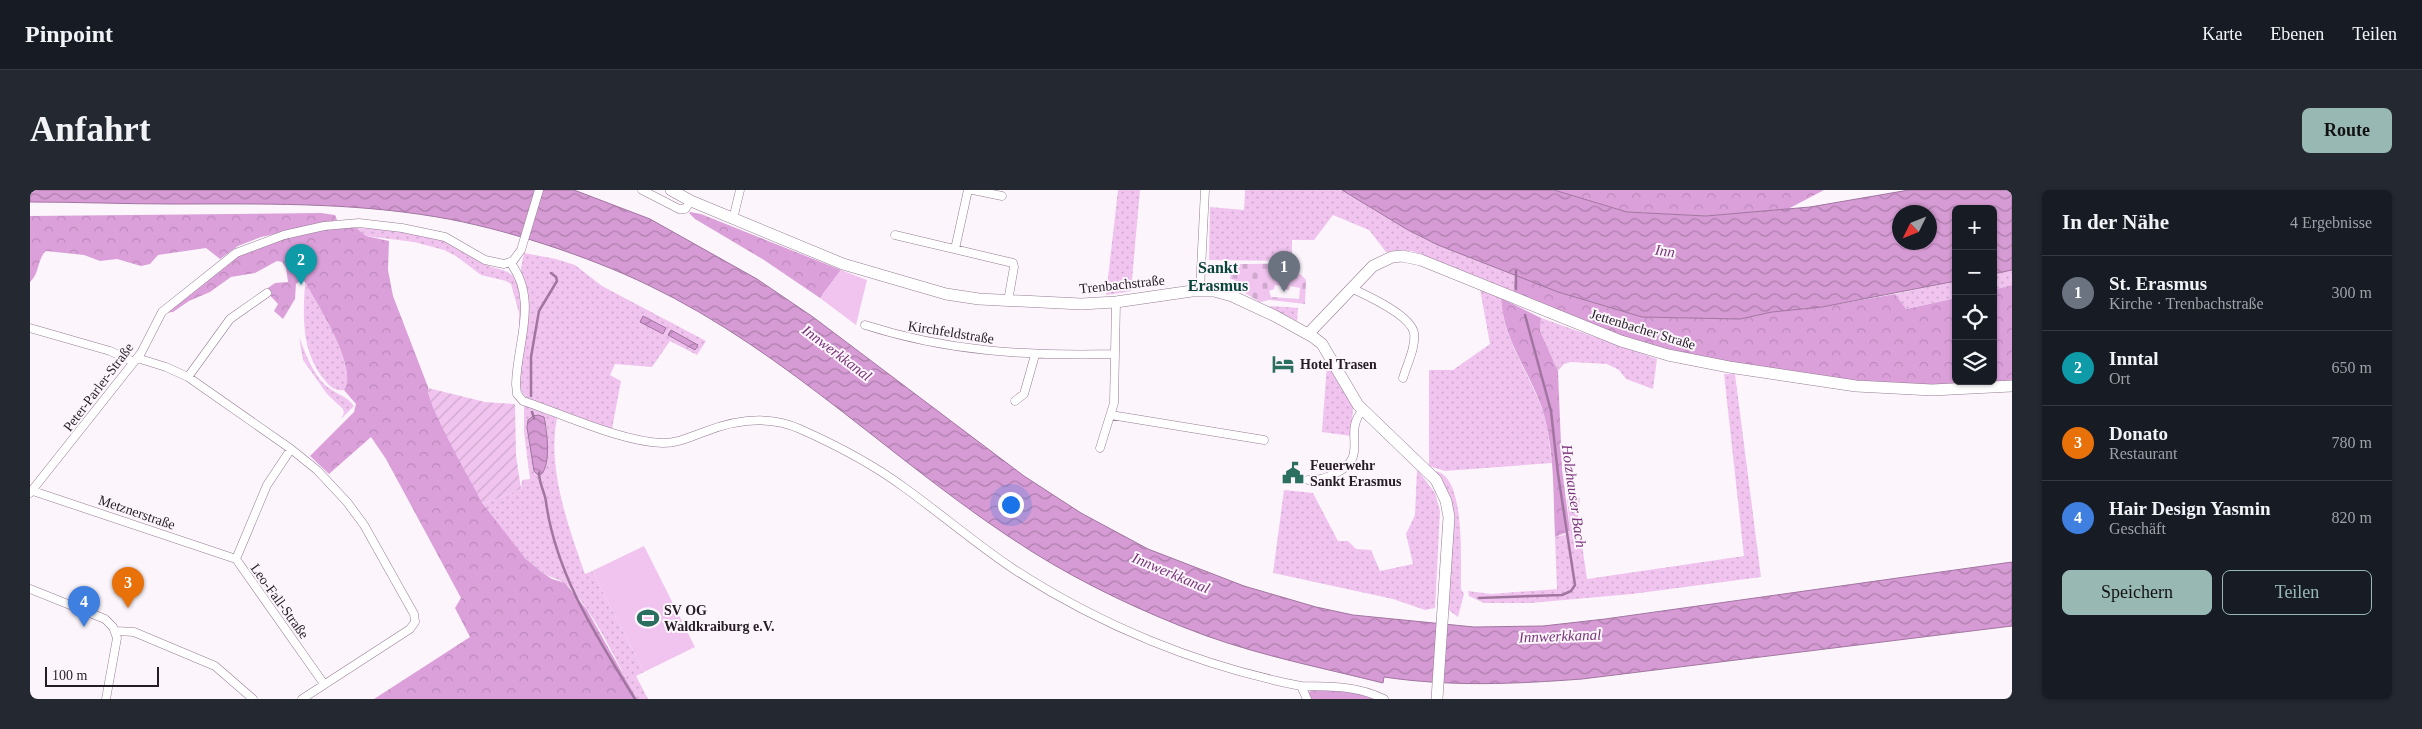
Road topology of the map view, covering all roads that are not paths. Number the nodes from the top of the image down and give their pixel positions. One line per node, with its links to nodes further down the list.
1 (539, 190): 13 (street)
2 (642, 190): 9 (street)
3 (671, 190): 9 (street, Trenbachstraße)
4 (740, 190): 10 (street)
5 (968, 190): 12 (street)
6 (973, 190): 8 (street)
7 (1206, 190): 15 (street)
8 (1002, 196)
9 (691, 201): 10 (street, Trenbachstraße)
10 (733, 219): 17 (street, Trenbachstraße)
11 (895, 235): 12 (street)
12 (955, 248): 17 (street)
13 (510, 262): 24 (street, Peter-Parler-Straße); 40 (street)
14 (1351, 288): 21 (street, Jettenbacher Straße); 26 (street); 27 (street, Jettenbacher Straße)
15 (1200, 290): 18 (street, Trenbachstraße); 21 (street, Trenbachstraße)
16 (267, 293): 25 (street)
17 (1008, 300): 18 (street, Trenbachstraße)
18 (1116, 302): 22 (street)
19 (864, 326): 23 (street, Kirchfeldstraße)
20 (30, 328): 24 (street)
21 (1308, 334): 29 (street, Trenbachstraße)
22 (1115, 354): 23 (street, Kirchfeldstraße); 30 (street)
23 (1035, 355): 28 (street)
24 (136, 360): 25 (street); 35 (street, Peter-Parler-Straße)
25 (188, 377): 33 (street)
26 (1403, 378)
27 (2012, 386)
28 (1015, 402)
29 (1362, 410): 34 (street); 41 (street, Trenbachstraße)
30 (1111, 415): 31 (street); 32 (street)
31 (1264, 440)
32 (1100, 448)
33 (291, 449): 36 (street, Leo-Fall-Straße); 39 (street)
34 (1308, 480)
35 (31, 491): 36 (street, Metznerstraße)
36 (236, 559): 39 (street, Leo-Fall-Straße)
37 (30, 588): 38 (street)
38 (116, 630): 42 (street); 43 (street)
39 (324, 684): 44 (street)
40 (1301, 686): 45 (street); 46 (street)
41 (1437, 697)
42 (106, 699)
43 (253, 699)
44 (302, 699)
45 (1307, 699)
46 (1384, 699)

